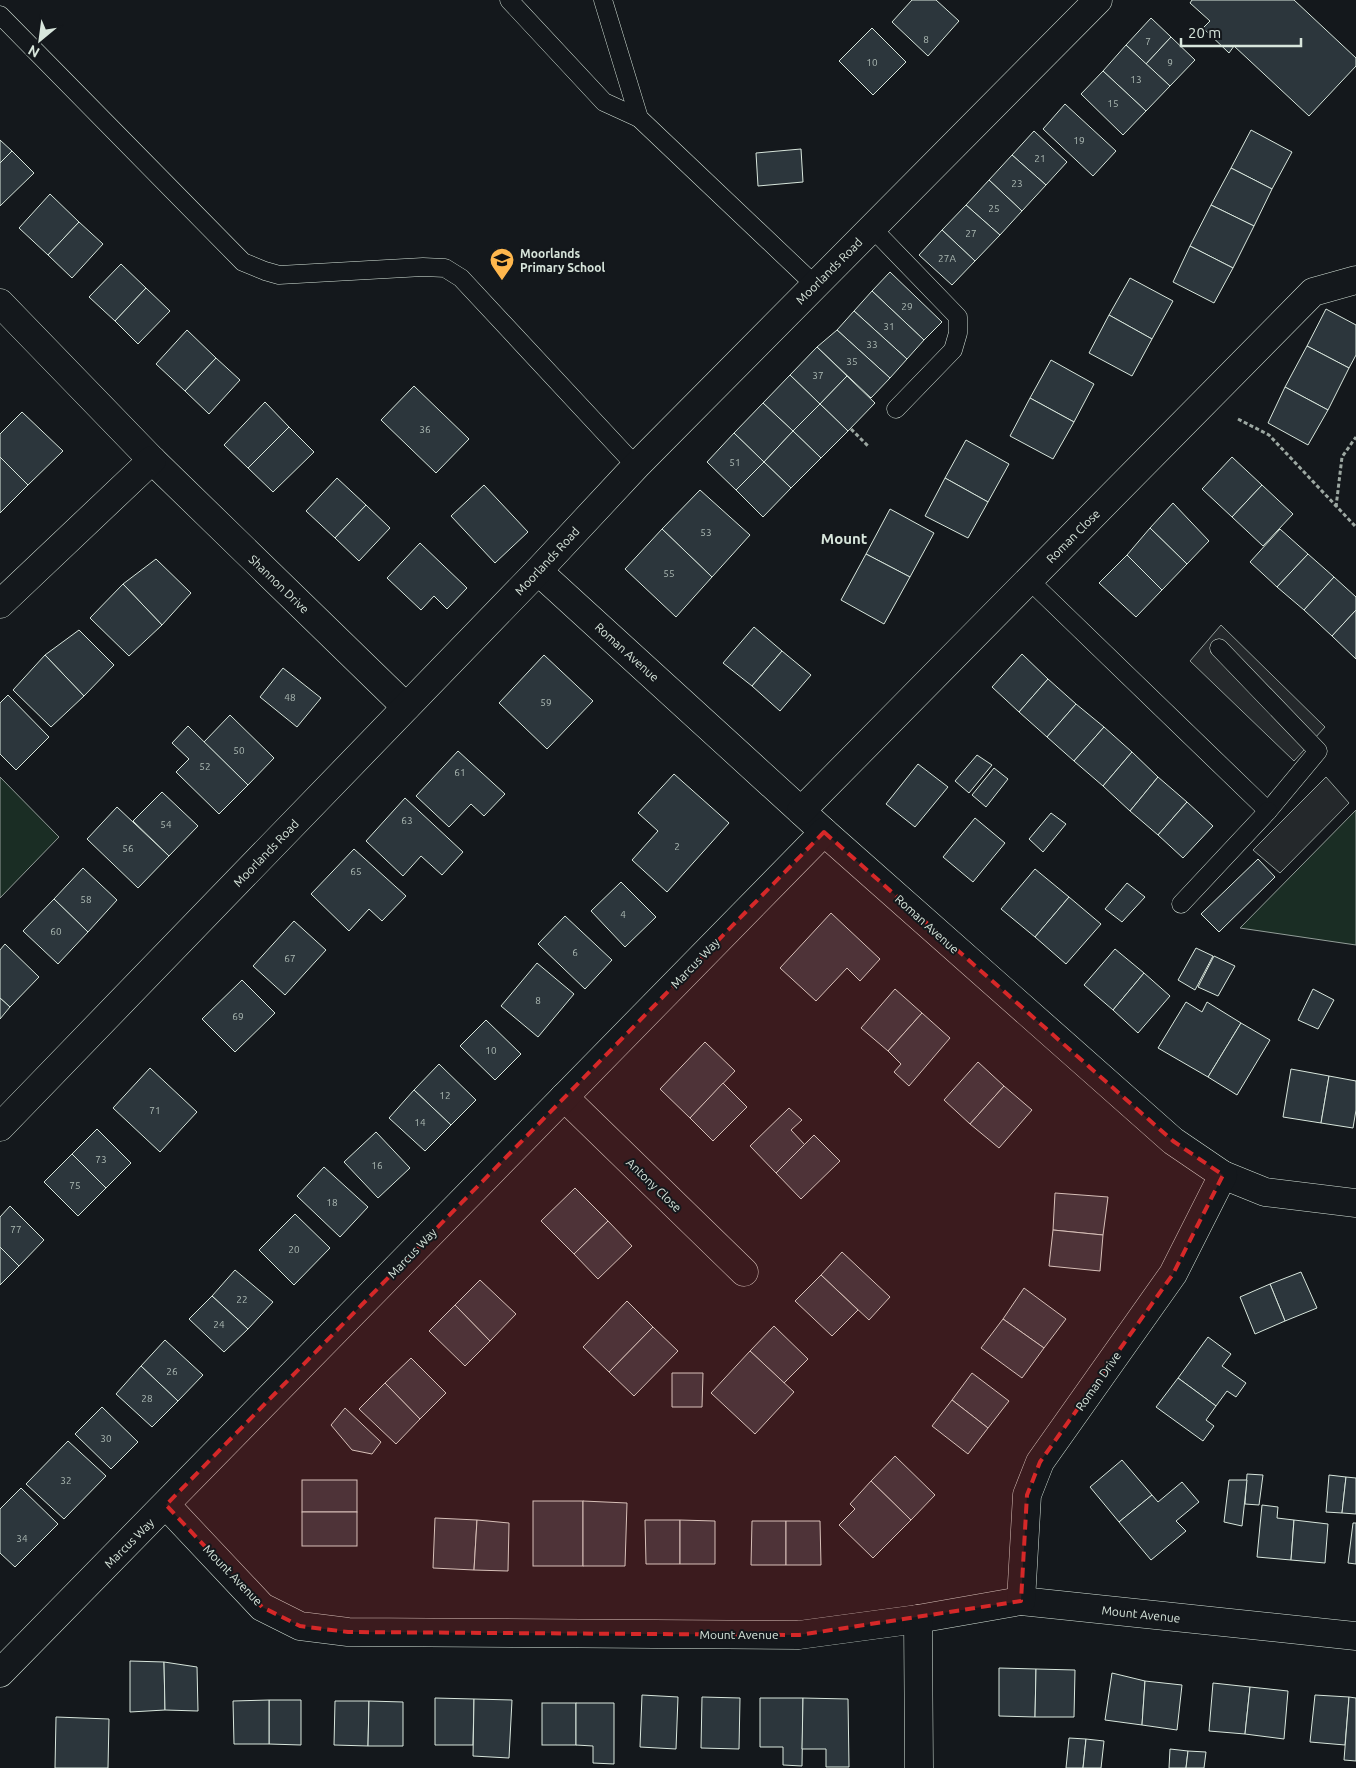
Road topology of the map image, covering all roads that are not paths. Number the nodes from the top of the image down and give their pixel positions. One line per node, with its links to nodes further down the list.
1 (508, 0): 5 (lane)
2 (603, 0): 5 (lane)
3 (1098, 0): 6 (street, Moorlands Road)
4 (0, 15): 12 (lane)
5 (638, 118): 8 (lane)
6 (872, 228): 8 (street, Moorlands Road); 10 (lane)
7 (1356, 280): 14 (street, Roman Close)
8 (815, 285): 12 (street, Moorlands Road)
9 (0, 303): 11 (street, Shannon Drive)
10 (896, 409)
11 (152, 460): 15 (street); 17 (street, Shannon Drive)
12 (636, 466): 13 (street, Moorlands Road)
13 (538, 571): 17 (street, Moorlands Road); 18 (street, Roman Avenue)
14 (1029, 580): 18 (street, Roman Close); 19 (lane)
15 (0, 604)
16 (1218, 648): 19 (lane)
17 (406, 707): 23 (street, Moorlands Road)
18 (800, 811): 20 (street, Roman Avenue)
19 (1268, 811): 21 (lane)
20 (824, 832): 22 (street, Marcus Way); 24 (street, Roman Avenue)
21 (1180, 904)
22 (564, 1097): 26 (street, Antony Close); 27 (street, Marcus Way)
23 (0, 1127)
24 (1223, 1175): 25 (street, Roman Avenue); 28 (street, Roman Drive)
25 (1356, 1203)
26 (744, 1272)
27 (166, 1505): 29 (street, Mount Avenue); 31 (street, Marcus Way)
28 (1021, 1601): 29 (street, Mount Avenue); 30 (street, Mount Avenue)
29 (918, 1619): 32 (street)
30 (1356, 1636)
31 (0, 1673)
32 (919, 1768)

